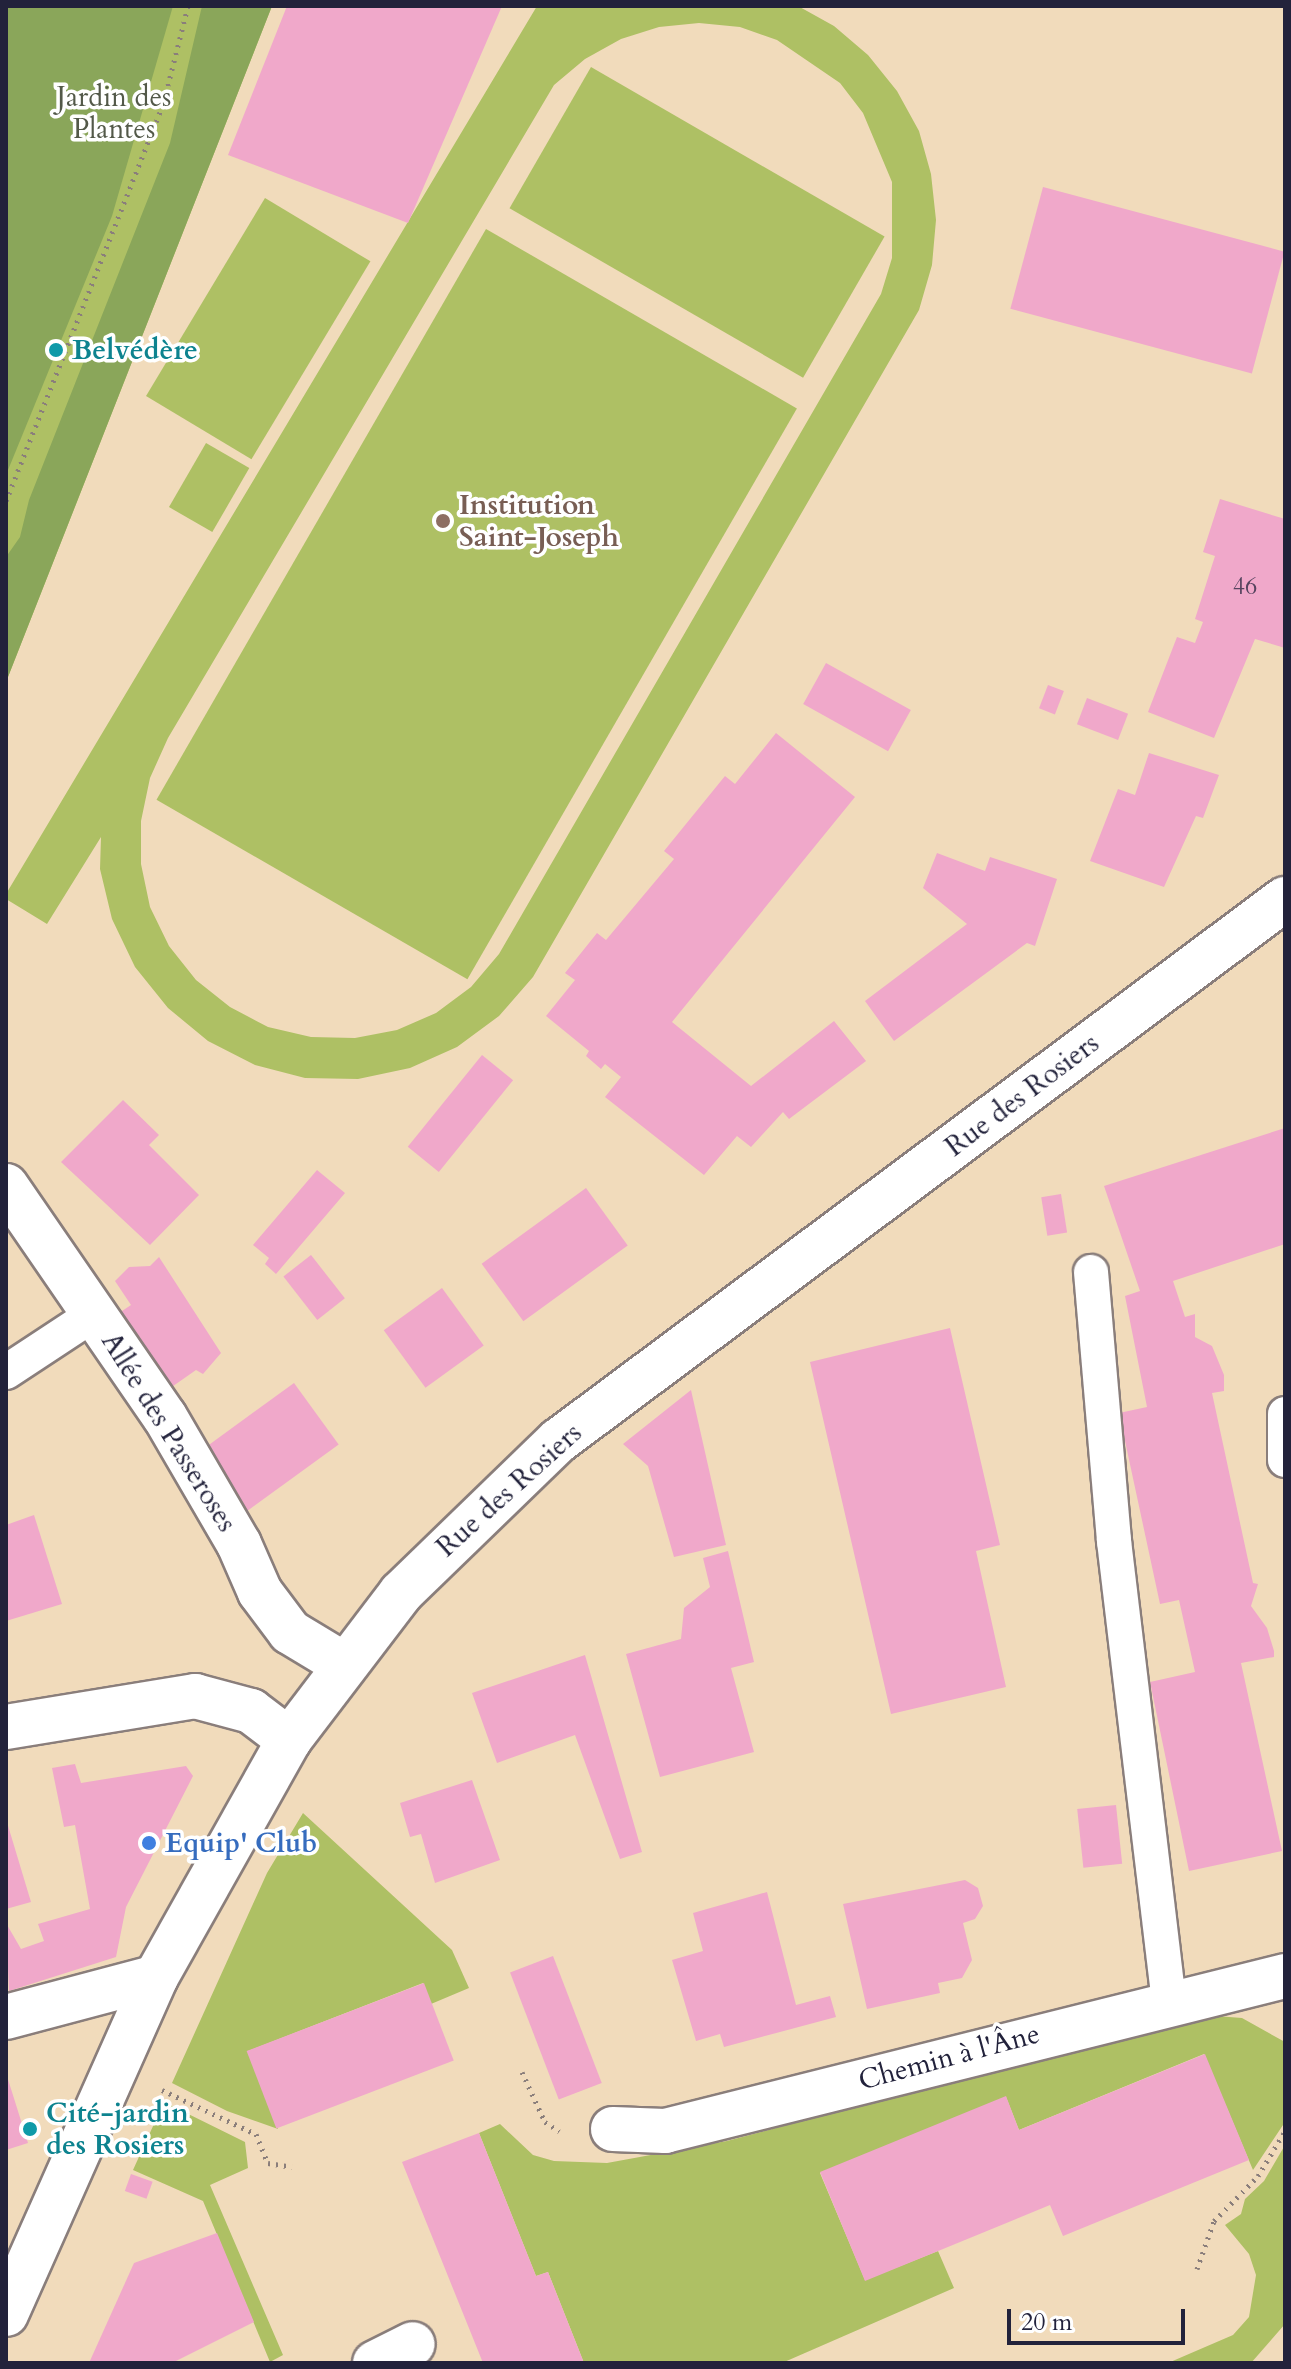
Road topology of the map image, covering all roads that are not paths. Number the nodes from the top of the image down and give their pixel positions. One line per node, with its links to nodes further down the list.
1 (1285, 899): 8 (street, Rue des Rosiers)
2 (6, 1186): 4 (street, Allée des Passeroses)
3 (1091, 1272): 13 (lane)
4 (94, 1314): 5 (lane); 8 (street, Allée des Passeroses)
5 (6, 1372)
6 (1285, 1414): 7 (lane)
7 (1285, 1460)
8 (343, 1664): 10 (street, Rue des Rosiers)
9 (6, 1727): 10 (street)
10 (289, 1740): 12 (street, Rue des Rosiers)
11 (1285, 1976): 13 (street, Chemin à l'Âne)
12 (156, 1977): 14 (street); 16 (street, Rue des Rosiers)
13 (1169, 2001): 15 (street, Chemin à l'Âne)
14 (16, 2024)
15 (613, 2129)
16 (6, 2314)
17 (413, 2344): 18 (street)
18 (375, 2363)

